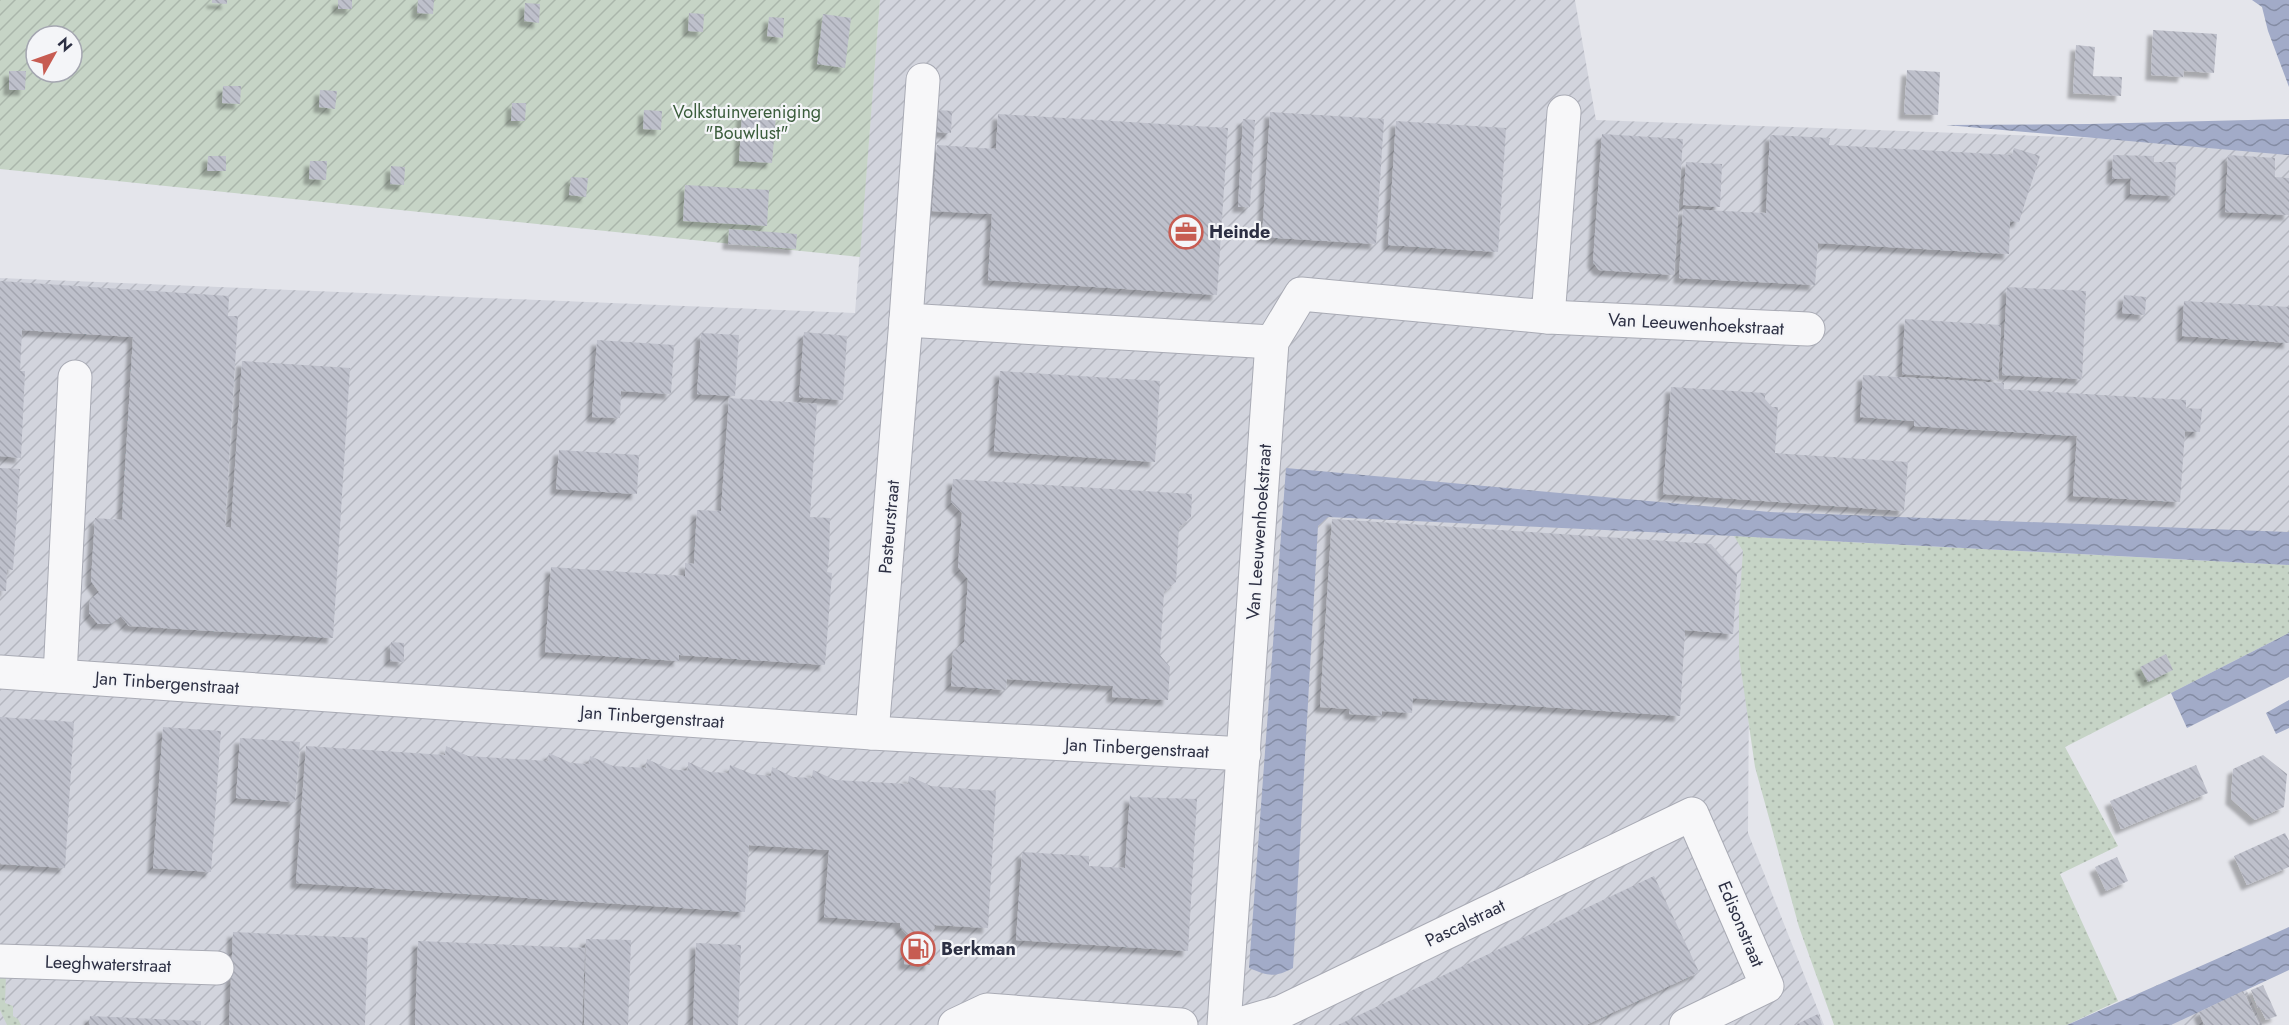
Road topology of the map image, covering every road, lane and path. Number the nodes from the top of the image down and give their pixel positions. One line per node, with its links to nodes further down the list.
1 (923, 80): 4 (street, Pasteurstraat)
2 (1564, 112): 3 (street)
3 (1548, 316): 5 (street, Van Leeuwenhoekstraat); 6 (street, Van Leeuwenhoekstraat)
4 (906, 320): 6 (street); 10 (street, Pasteurstraat)
5 (1808, 329)
6 (1272, 342): 11 (street, Van Leeuwenhoekstraat)
7 (75, 377): 9 (street)
8 (0, 672): 9 (street, Jan Tinbergenstraat)
9 (60, 676): 10 (street, Jan Tinbergenstraat)
10 (872, 733): 11 (street, Jan Tinbergenstraat)
11 (1244, 754): 17 (street, Van Leeuwenhoekstraat)
12 (1692, 814): 18 (street, Pascalstraat); 19 (street, Edisonstraat)
13 (0, 961): 14 (street, Leeghwaterstraat)
14 (217, 968)
15 (955, 1025): 16 (street)
16 (1181, 1025)
17 (1224, 1025)
18 (1236, 1025)
19 (1686, 1025)

